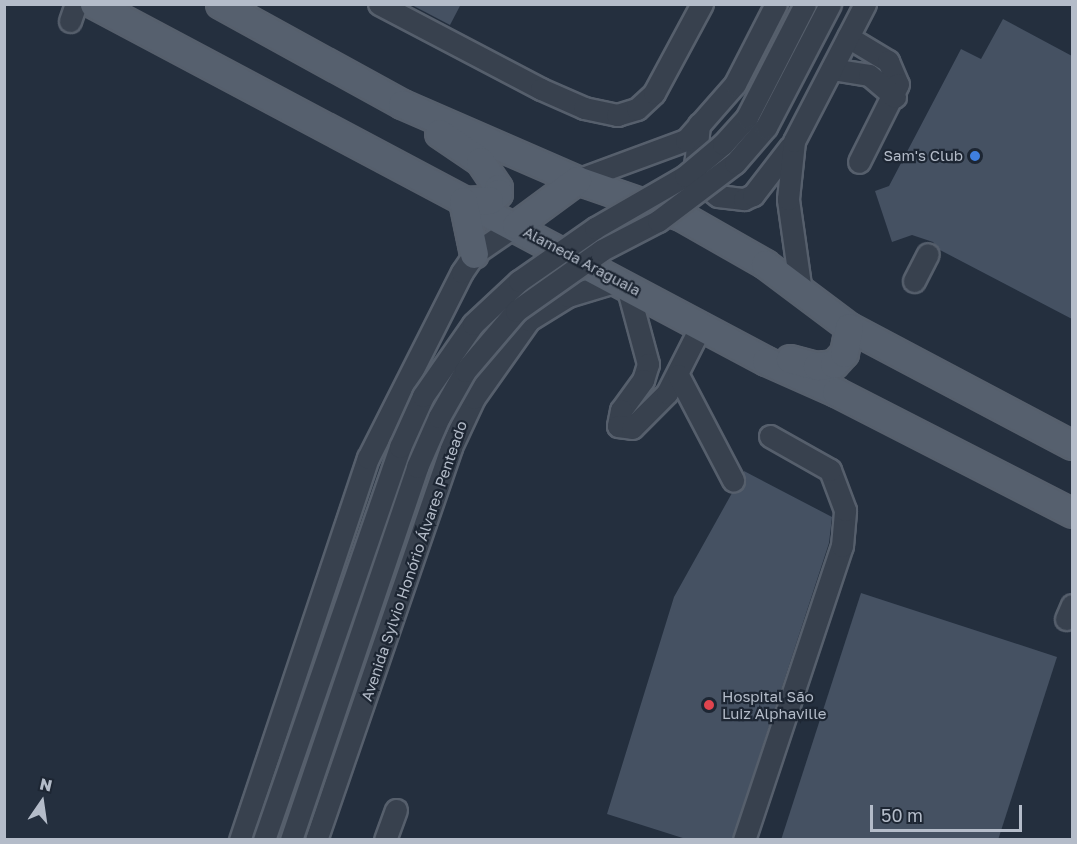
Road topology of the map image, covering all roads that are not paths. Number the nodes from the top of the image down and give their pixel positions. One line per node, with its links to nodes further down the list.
1 (94, 4): 17 (main road, Alameda Araguaia)
2 (220, 4): 12 (main road)
3 (379, 4): 4 (street)
4 (702, 4)
5 (776, 4): 13 (street)
6 (805, 4): 36 (street, bridge)
7 (830, 4): 37 (street, bridge)
8 (865, 4): 9 (street)
9 (848, 37): 10 (street); 11 (street)
10 (832, 69): 11 (street); 14 (street)
11 (895, 97): 15 (street)
12 (402, 104): 16 (main road); 17 (main road)
13 (699, 123): 14 (street); 16 (street)
14 (794, 141): 23 (street)
15 (859, 162)
16 (577, 180): 18 (main road); 23 (main road)
17 (463, 201): 18 (main road, Alameda Araguaia); 19 (main road)
18 (516, 225): 19 (street); 22 (main road, Alameda Araguaia)
19 (474, 254): 28 (street)
20 (928, 254): 21 (street)
21 (914, 281)
22 (622, 283): 24 (main road, Alameda Araguaia); 27 (street); 31 (street, Avenida Sylvio Honório Álvares Penteado)
23 (801, 292): 25 (main road)
24 (702, 324): 26 (main road, Alameda Araguaia); 27 (street)
25 (849, 327): 26 (main road); 30 (main road)
26 (746, 347): 33 (main road, Alameda Araguaia)
27 (678, 375): 32 (street)
28 (386, 418): 31 (street); 35 (street)
29 (770, 436): 40 (street)
30 (1072, 445)
31 (451, 447): 38 (street, Avenida Sylvio Honório Álvares Penteado)
32 (732, 480)
33 (1070, 514)
34 (396, 810): 39 (street)
35 (240, 840)
36 (264, 840)
37 (291, 840)
38 (316, 840)
39 (385, 840)
40 (744, 840)

